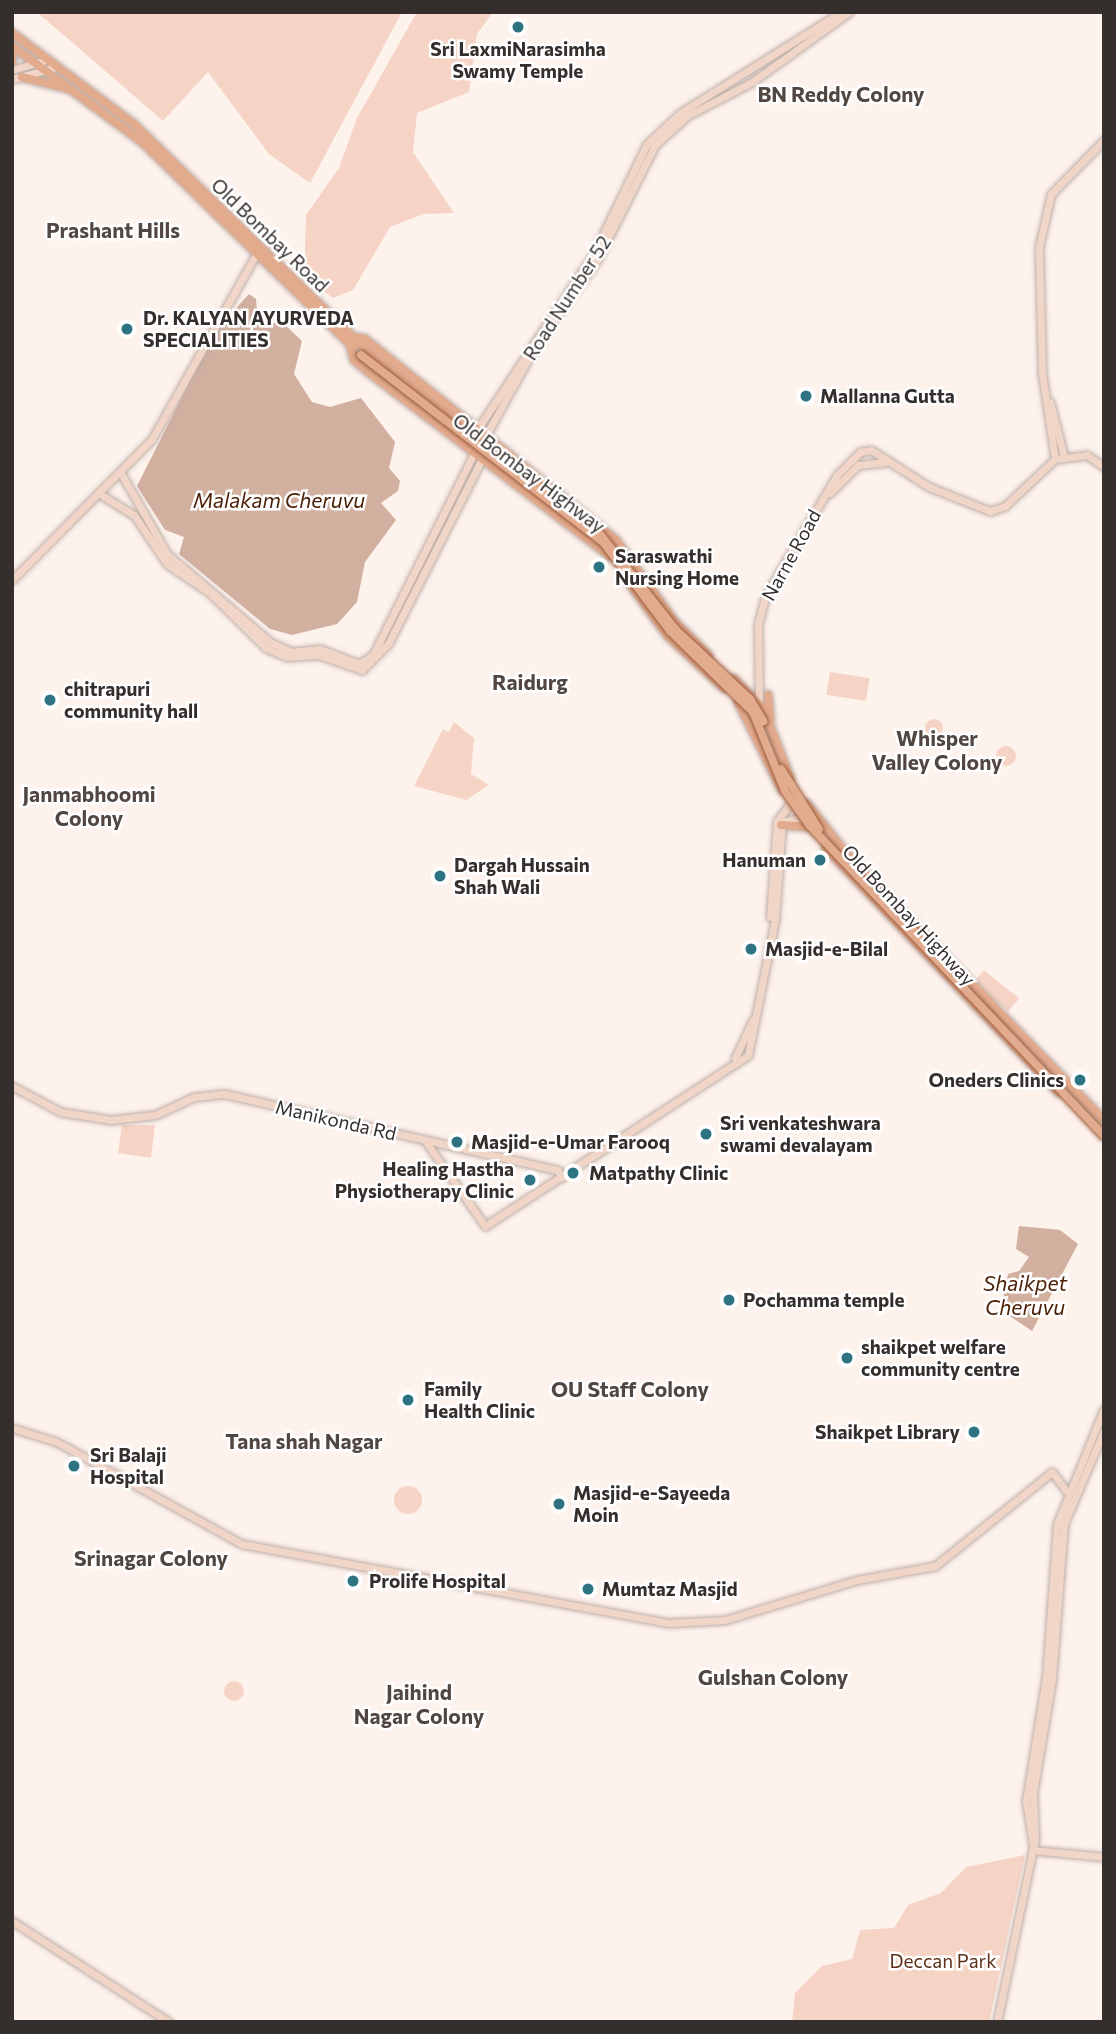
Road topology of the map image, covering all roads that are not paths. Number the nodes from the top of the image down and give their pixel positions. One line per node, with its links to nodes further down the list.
1 (841, 12): 16 (street, Road Number 52)
2 (849, 12): 17 (street, Road Number 52)
3 (12, 33): 6 (main road, Old Bombay Road)
4 (12, 46): 5 (main road); 6 (main road)
5 (12, 61)
6 (36, 68): 7 (street); 8 (main road, Old Bombay Road); 8 (street); 9 (street)
7 (12, 70)
8 (50, 71): 10 (main road, Old Bombay Highway); 14 (main road, Old Bombay Road)
9 (17, 78): 10 (main road)
10 (70, 89): 13 (main road, Old Bombay Highway)
11 (1104, 140): 20 (street)
12 (1104, 146): 19 (street)
13 (257, 253): 14 (main road, Old Bombay Highway); 23 (street)
14 (351, 341): 15 (main road); 16 (main road, Old Bombay Road); 18 (main road, Old Bombay Highway)
15 (363, 352): 43 (main road, bridge); 44 (main road, bridge)
16 (477, 430): 17 (main road, Old Bombay Road)
17 (485, 437): 30 (main road, Old Bombay Road)
18 (478, 456): 27 (street); 31 (main road, Old Bombay Highway)
19 (1065, 457): 20 (street, Narne Road); 22 (street, Narne Road)
20 (1055, 459): 21 (street, Narne Road)
21 (886, 462): 29 (street, Narne Road); 30 (street, Narne Road)
22 (1104, 467)
23 (122, 475): 24 (street); 25 (street)
24 (103, 496): 26 (street); 28 (street)
25 (146, 512): 26 (street); 27 (street)
26 (136, 518): 27 (street)
27 (164, 556)
28 (12, 580)
29 (768, 695): 30 (street, Narne Road); 32 (main road)
30 (761, 706): 31 (street); 32 (main road, Old Bombay Road)
31 (751, 719): 34 (main road, Old Bombay Highway)
32 (770, 723): 33 (main road, Old Bombay Road)
33 (802, 799): 39 (main road, Old Bombay Highway)
34 (790, 804): 35 (main road, Old Bombay Highway); 38 (street)
35 (800, 818): 36 (street); 37 (main road, Old Bombay Highway)
36 (781, 825): 37 (main road); 38 (street)
37 (808, 827): 40 (main road, Old Bombay Highway)
38 (772, 926): 46 (street)
39 (941, 951): 40 (main road); 42 (main road, Old Bombay Highway)
40 (929, 961): 44 (main road, Old Bombay Highway)
41 (12, 1086): 45 (street, Manikonda Rd)
42 (1104, 1120)
43 (1104, 1126)
44 (1104, 1138)
45 (426, 1142): 46 (street, Manikonda Rd); 46 (street)
46 (561, 1176)
47 (1104, 1409): 50 (street)
48 (12, 1428): 50 (street)
49 (1104, 1430): 50 (street)
50 (1070, 1493): 51 (street)
51 (1033, 1848): 52 (street); 55 (street)
52 (1104, 1857)
53 (12, 1920): 54 (street)
54 (169, 2022)
55 (997, 2022)

